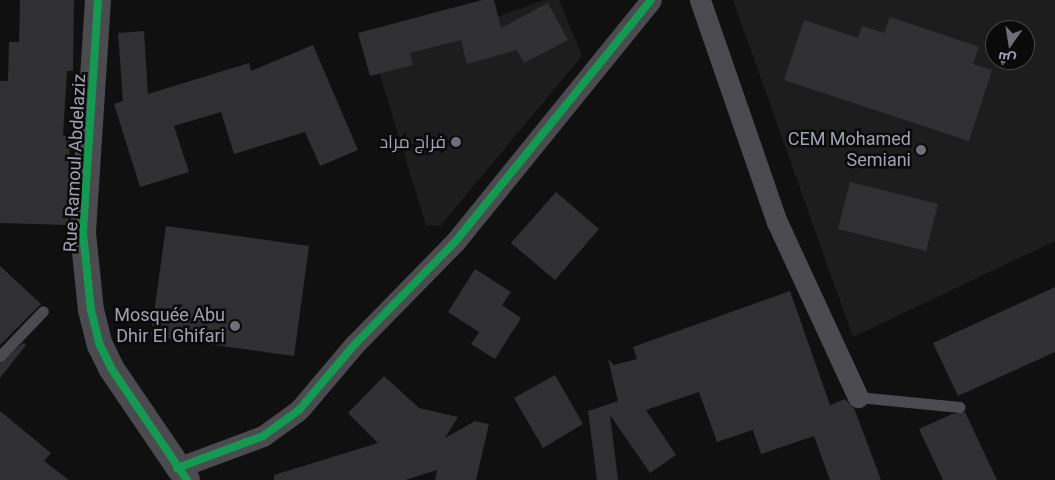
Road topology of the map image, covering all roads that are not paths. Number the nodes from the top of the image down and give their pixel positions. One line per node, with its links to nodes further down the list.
1 (98, 0): 8 (street, Rue Ramoul Abdelaziz)
2 (651, 0): 8 (street)
3 (700, 0): 6 (street)
4 (43, 311): 5 (lane)
5 (0, 356)
6 (858, 397): 7 (lane)
7 (960, 407)
8 (182, 474)

